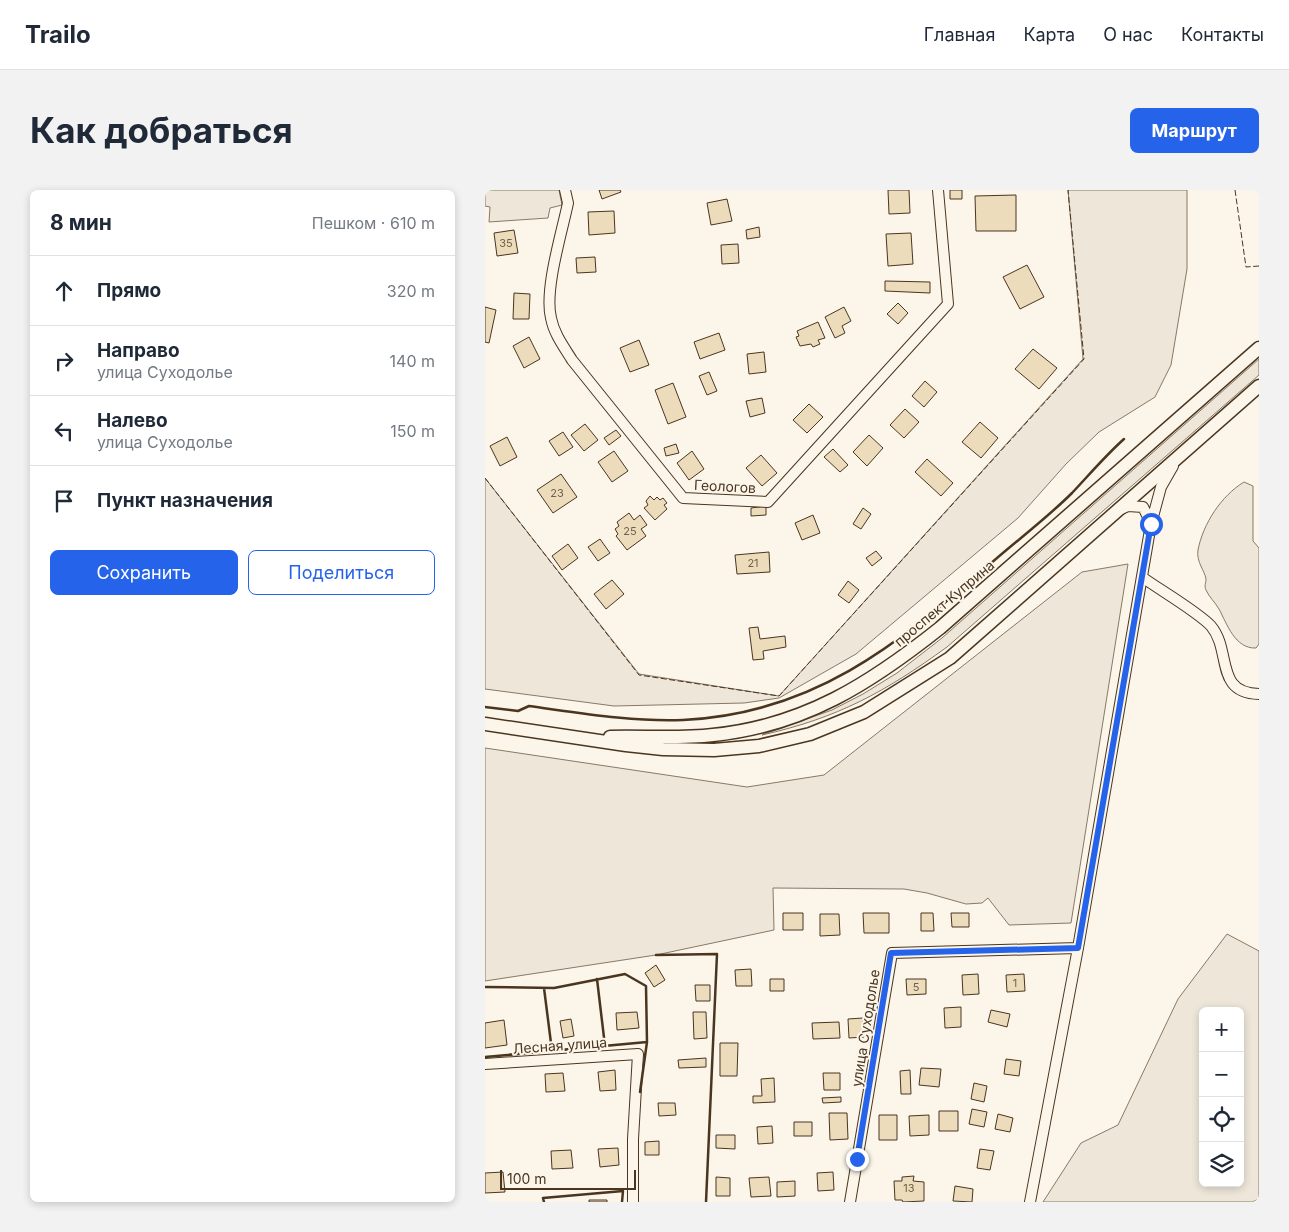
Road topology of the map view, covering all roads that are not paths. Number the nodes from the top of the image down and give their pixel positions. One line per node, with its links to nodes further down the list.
1 (565, 190): 2 (street, Геологов)
2 (938, 190)
3 (1259, 348): 11 (main road, проспект Куприна)
4 (1259, 386): 5 (main road, проспект Куприна)
5 (1182, 453): 6 (main road, проспект Куприна); 7 (street)
6 (1119, 510): 7 (street); 11 (main road, проспект Куприна)
7 (1151, 524): 8 (street)
8 (1142, 577): 9 (street); 12 (street)
9 (1259, 694)
10 (485, 724): 11 (main road, проспект Куприна)
11 (581, 737)
12 (1078, 948): 15 (street, улица Суходолье); 16 (street)
13 (485, 1064): 14 (street, Лесная улица)
14 (633, 1202)
15 (850, 1202)
16 (1031, 1202)

